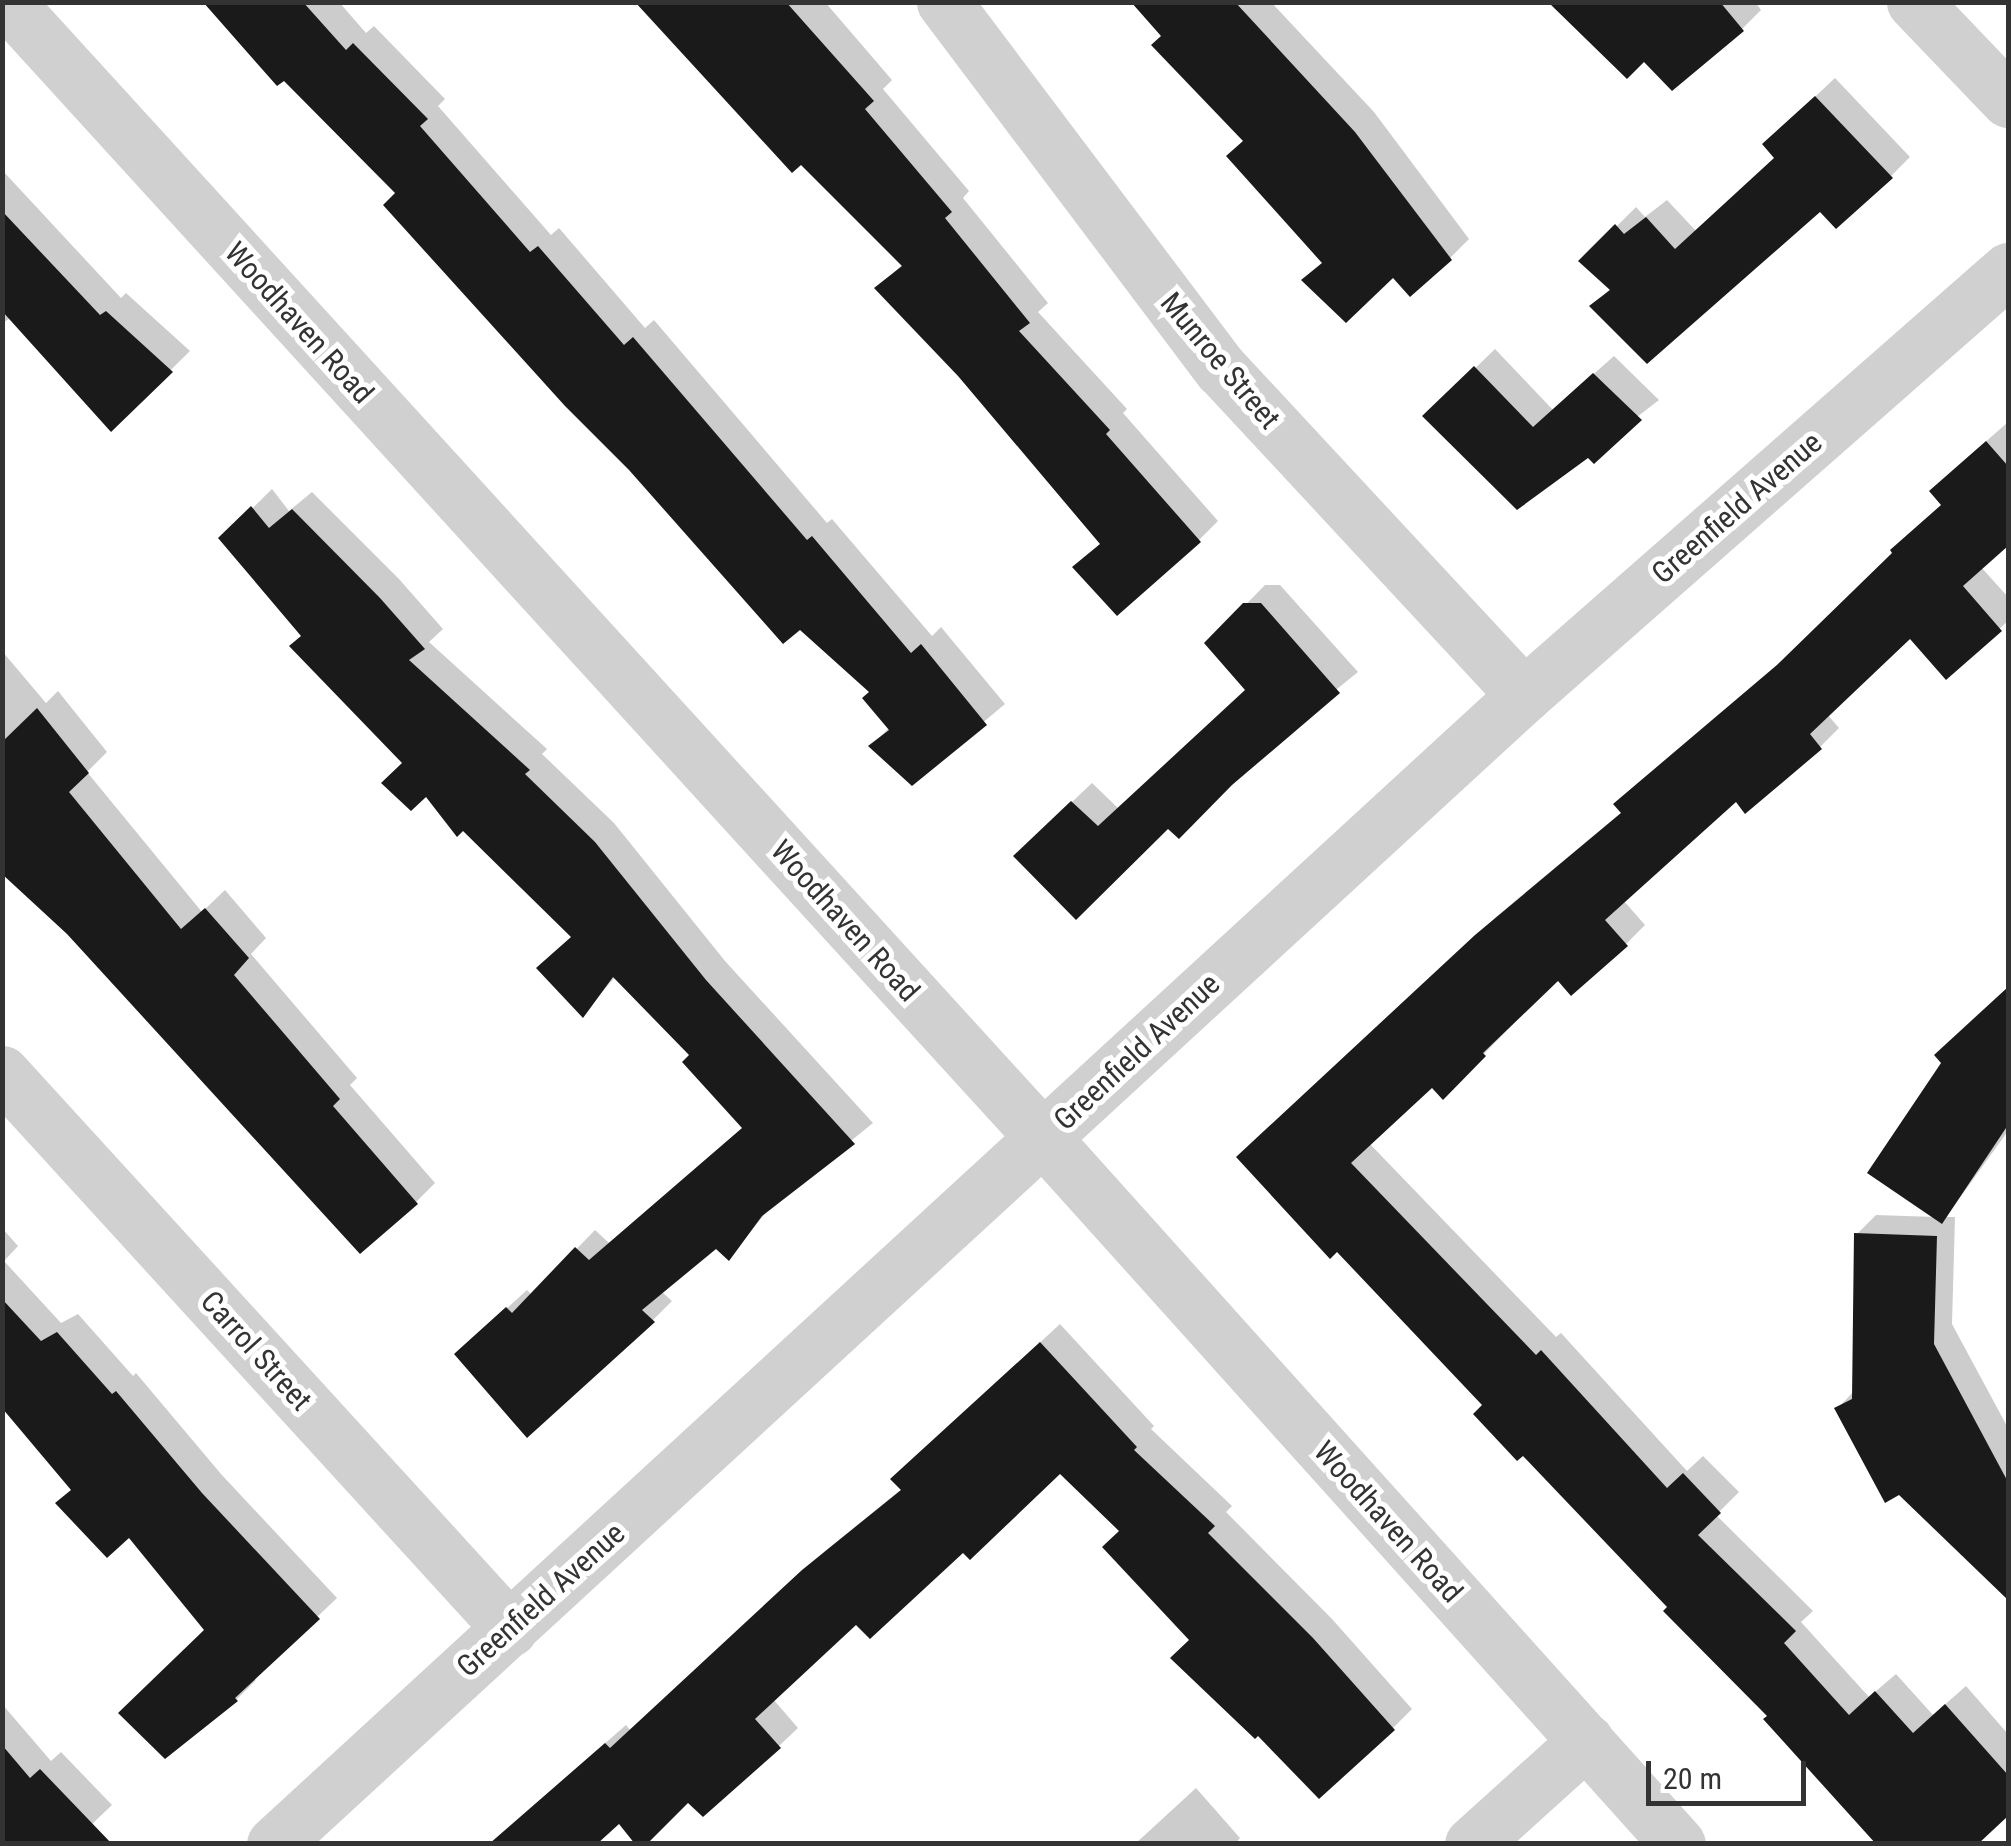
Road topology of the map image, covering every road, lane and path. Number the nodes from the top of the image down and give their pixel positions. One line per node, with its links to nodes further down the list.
1 (8, 2): 8 (street, Woodhaven Road)
2 (944, 2): 6 (street, Munroe Street)
3 (1914, 2): 4 (street)
4 (2008, 100)
5 (2008, 270): 6 (street, Greenfield Avenue)
6 (1524, 695): 8 (street, Greenfield Avenue)
7 (2, 1073): 9 (street, Carrol Street)
8 (1044, 1139): 9 (street, Greenfield Avenue); 10 (street, Woodhaven Road)
9 (510, 1628): 11 (street, Greenfield Avenue)
10 (1586, 1741): 12 (street); 13 (street, Woodhaven Road)
11 (274, 1844)
12 (1472, 1844)
13 (1678, 1844)

